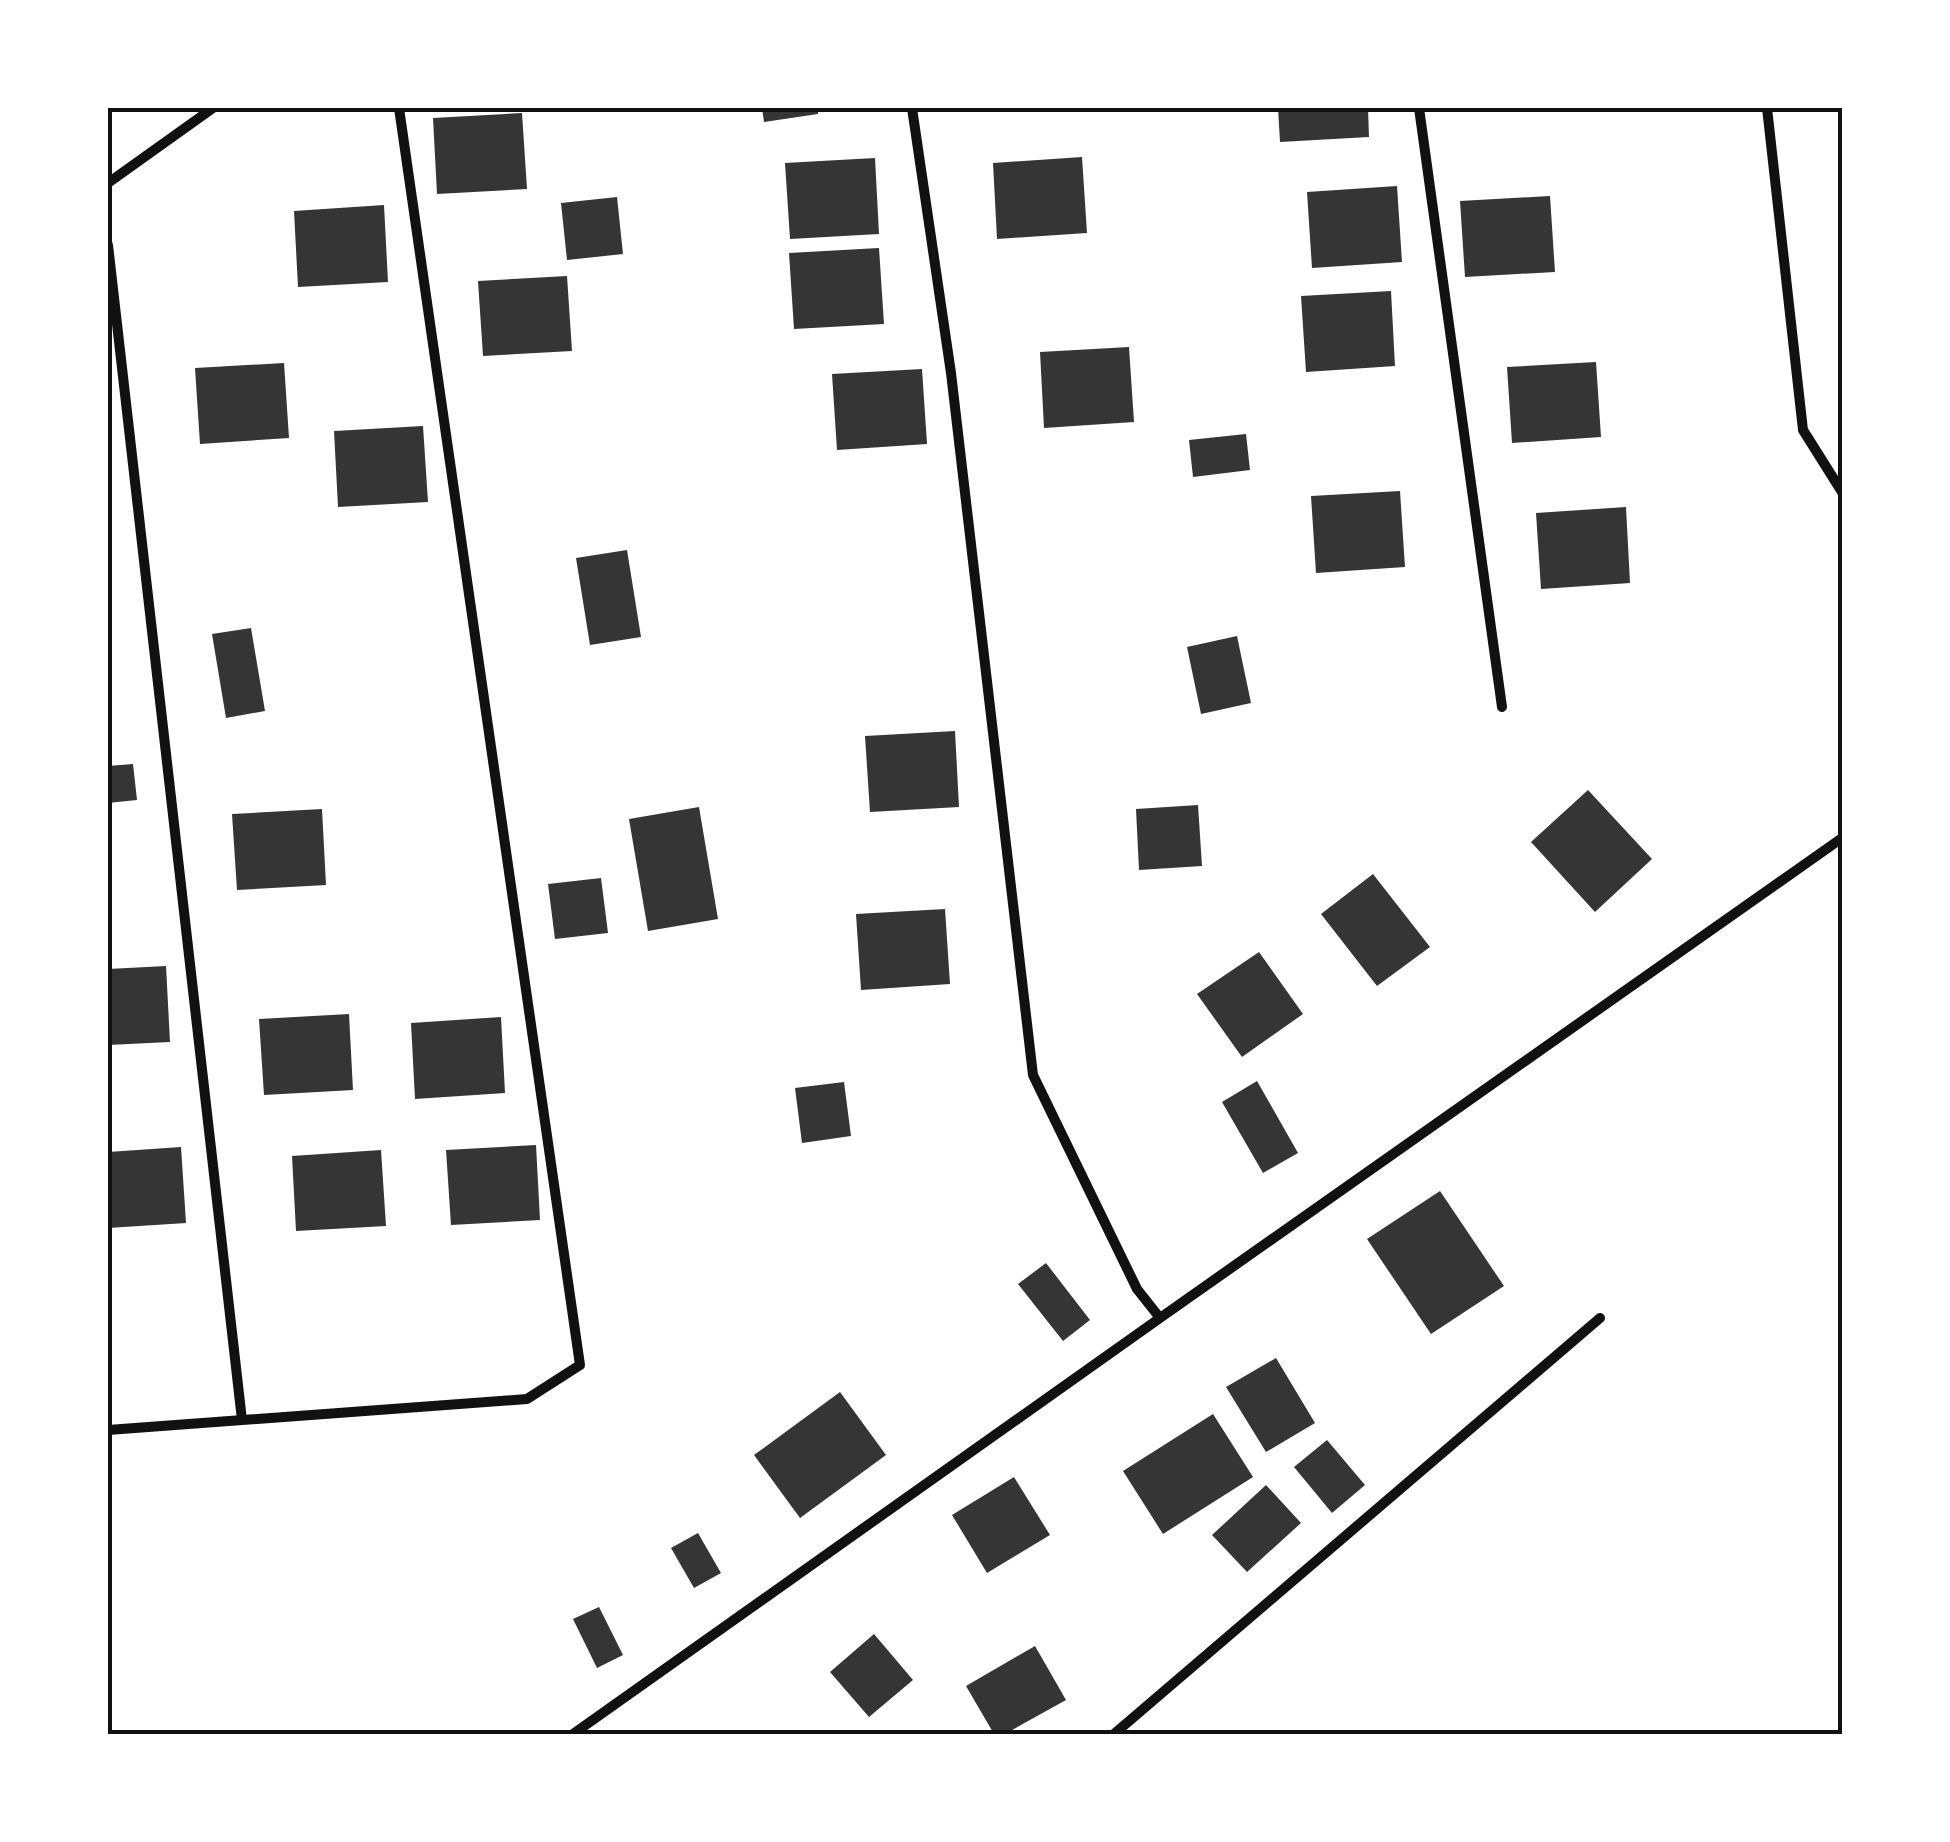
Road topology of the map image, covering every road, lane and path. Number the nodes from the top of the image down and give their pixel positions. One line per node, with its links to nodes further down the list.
1 (212, 108): 6 (street)
2 (399, 108): 13 (street)
3 (912, 108): 11 (street)
4 (1419, 108): 9 (street)
5 (1767, 108): 8 (street)
6 (108, 183)
7 (108, 246): 13 (street)
8 (1842, 492)
9 (1502, 707)
10 (1842, 838): 11 (street)
11 (1160, 1318): 15 (street)
12 (1600, 1318): 16 (street)
13 (242, 1420): 14 (street)
14 (108, 1430)
15 (574, 1734)
16 (1114, 1734)

